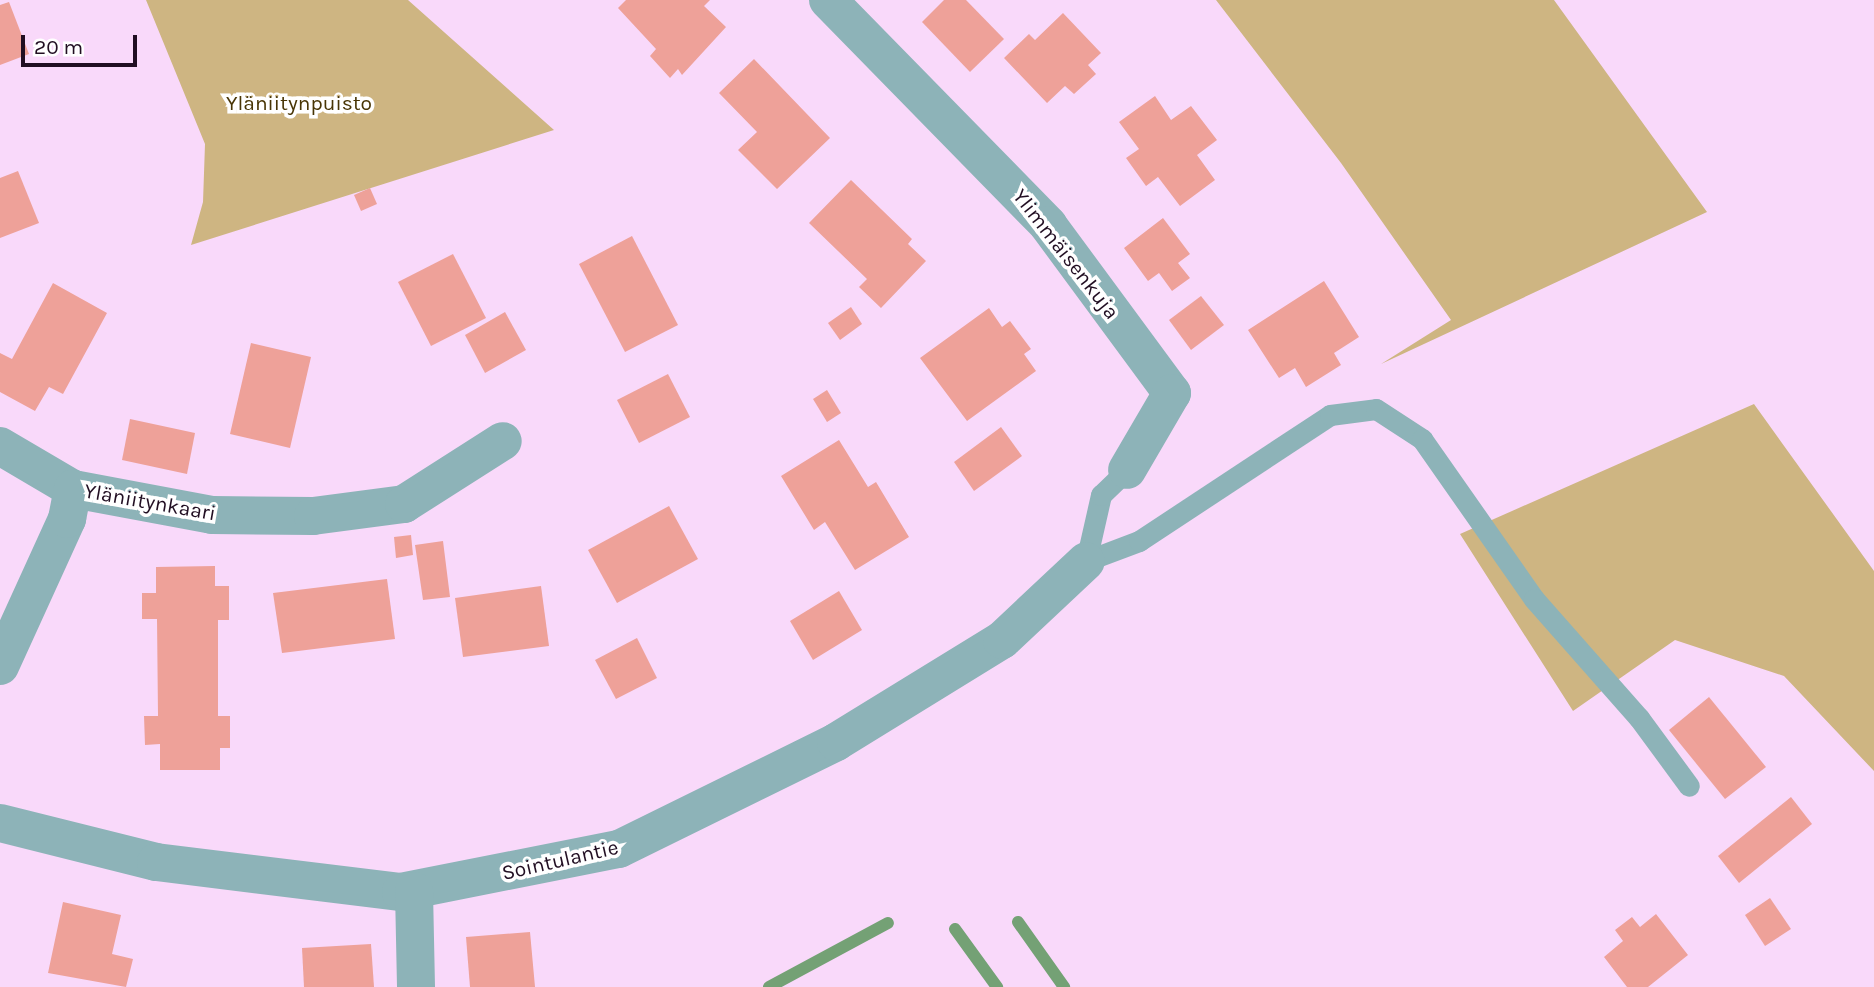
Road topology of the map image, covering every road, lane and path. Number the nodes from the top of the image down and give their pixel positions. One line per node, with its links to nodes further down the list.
1 (828, 0): 4 (street, Ylimmäisenkuja)
2 (503, 441): 5 (street, Yläniitynkaari)
3 (0, 446): 5 (street, Yläniitynkaari)
4 (1127, 470): 6 (lane)
5 (73, 489): 7 (street, Yläniitynkaari)
6 (1087, 561): 8 (lane); 10 (street, Sointulantie)
7 (0, 666)
8 (1689, 786)
9 (0, 824): 10 (street, Sointulantie)
10 (414, 891): 11 (street)
11 (416, 987)

